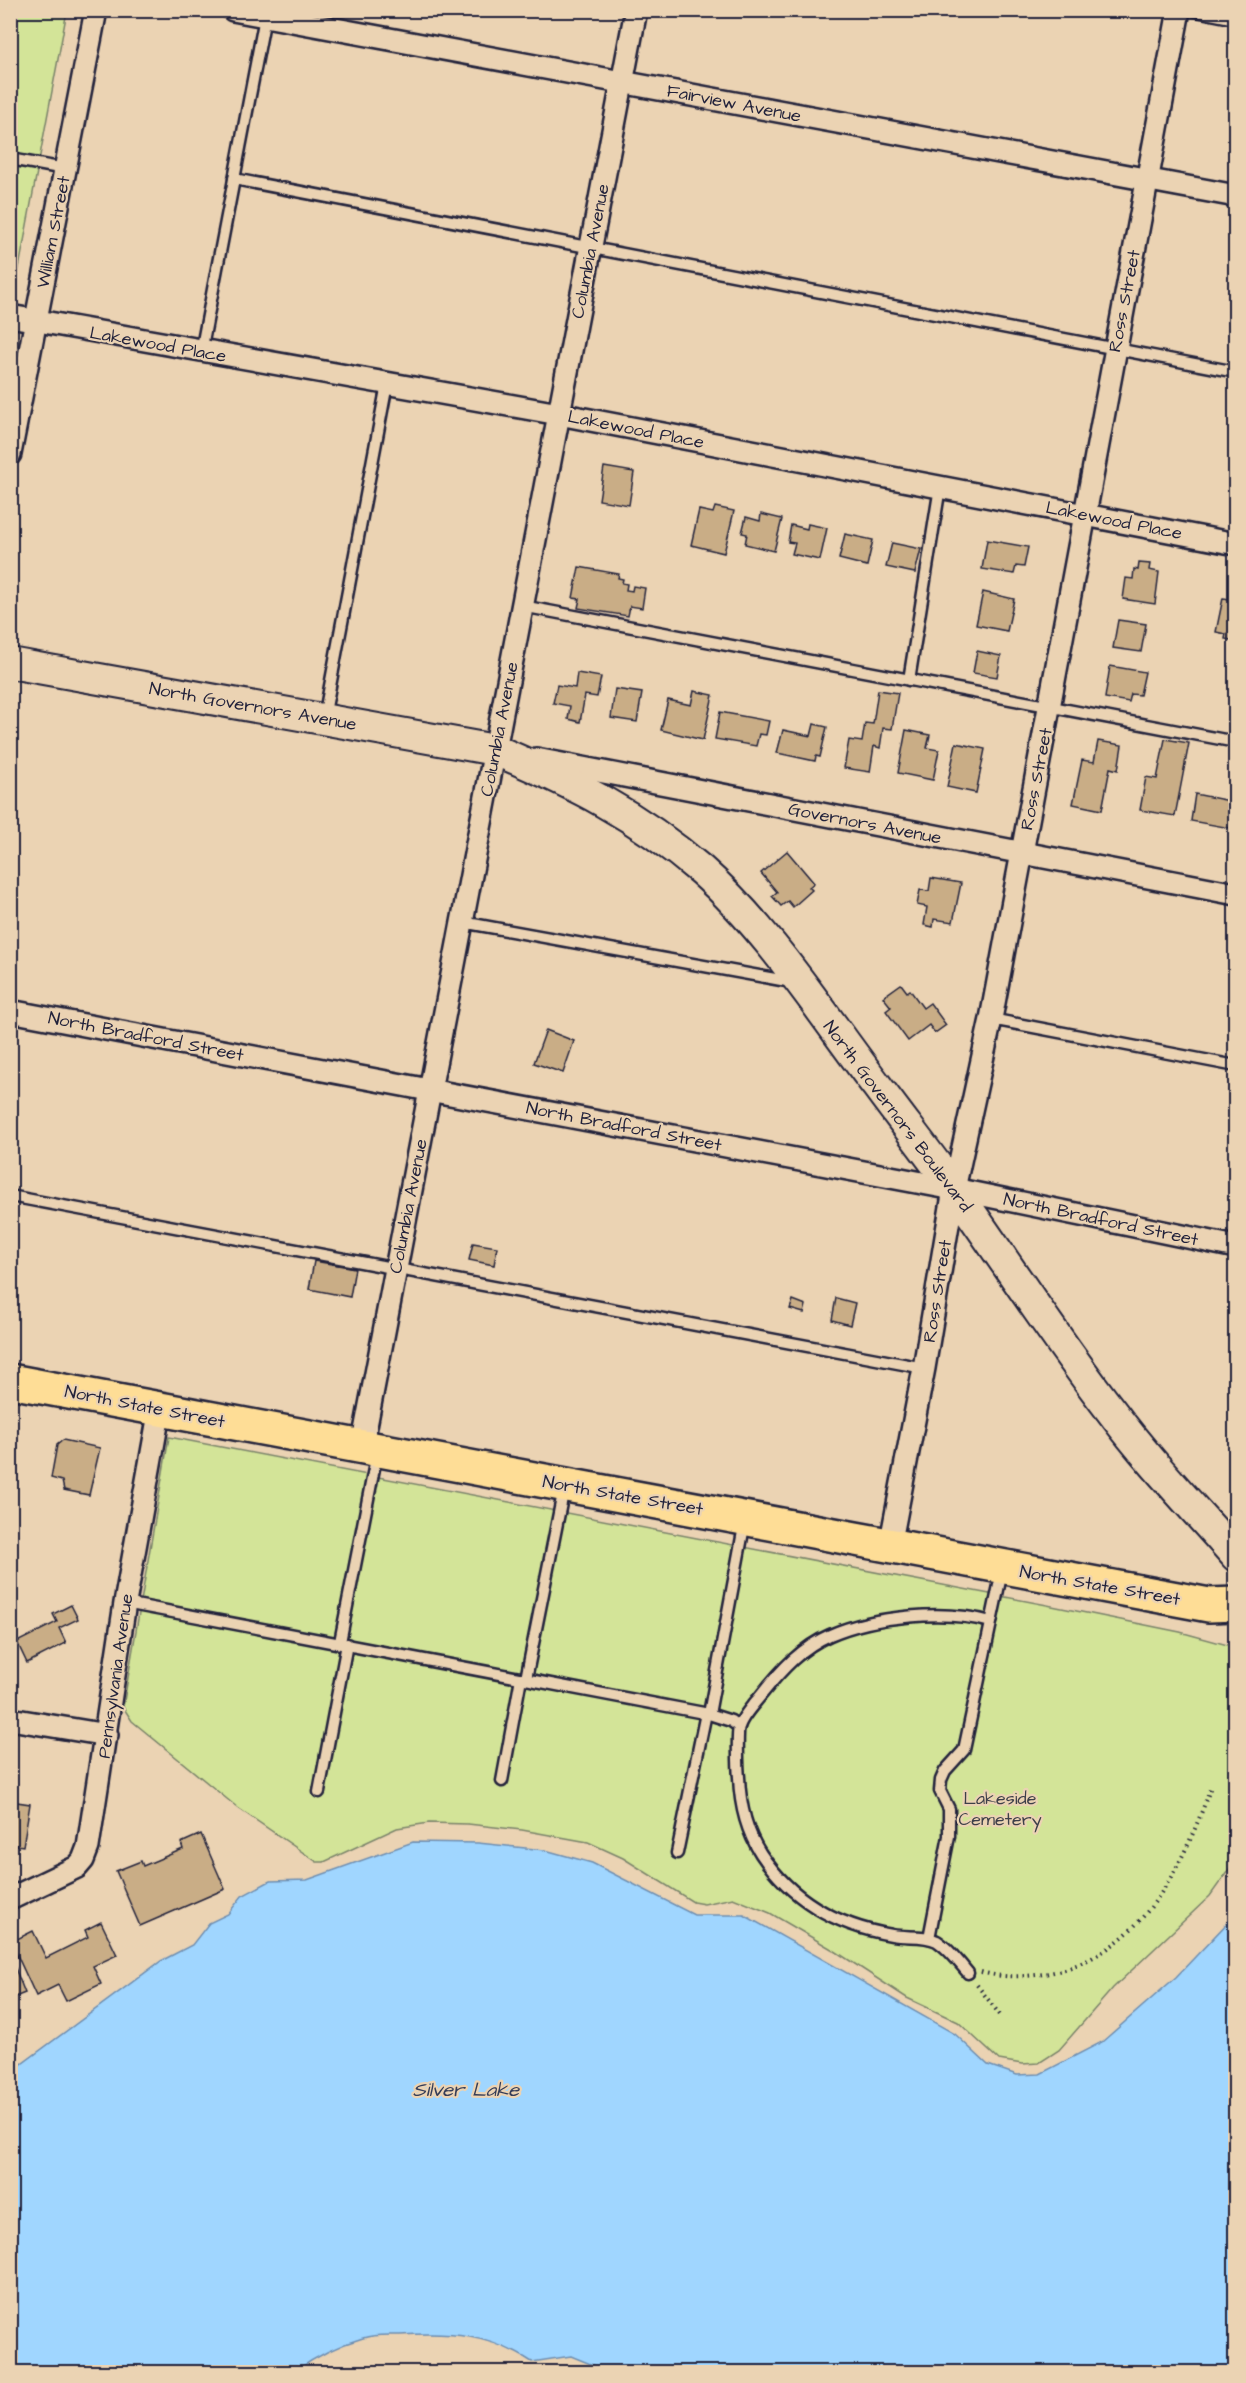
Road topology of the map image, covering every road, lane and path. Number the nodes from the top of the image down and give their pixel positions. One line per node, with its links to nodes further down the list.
1 (96, 10): 10 (street, William Street)
2 (233, 10): 6 (street, Fairview Avenue)
3 (636, 10): 8 (street, Columbia Avenue)
4 (1179, 10): 12 (street, Ross Street)
5 (1191, 10): 7 (lane)
6 (265, 17): 8 (street, Fairview Avenue); 11 (lane)
7 (1236, 19)
8 (622, 82): 12 (street, Fairview Avenue); 14 (street, Columbia Avenue)
9 (10, 159): 10 (lane)
10 (65, 169): 16 (street, William Street)
11 (234, 180): 14 (lane); 18 (lane)
12 (1147, 180): 13 (street, Fairview Avenue); 17 (street, Ross Street)
13 (1236, 196)
14 (590, 248): 17 (lane); 22 (street, Columbia Avenue)
15 (10, 316): 16 (street, Lakewood Place)
16 (36, 321): 18 (street, Lakewood Place); 19 (street, William Street)
17 (1116, 348): 20 (lane); 25 (street, Ross Street)
18 (201, 352): 21 (street, Lakewood Place)
19 (19, 366): 23 (street, William Street)
20 (1236, 372)
21 (387, 384): 22 (street, Lakewood Place); 31 (lane)
22 (559, 414): 24 (street, Lakewood Place); 27 (street, Columbia Avenue)
23 (10, 454)
24 (940, 487): 25 (street, Lakewood Place); 29 (lane)
25 (1085, 514): 26 (street, Lakewood Place); 30 (street, Ross Street)
26 (1236, 544)
27 (522, 606): 29 (lane); 33 (street, Columbia Avenue)
28 (10, 663): 31 (main road, North Governors Avenue)
29 (909, 680): 30 (lane)
30 (1049, 707): 32 (lane); 34 (street, Ross Street)
31 (324, 718): 33 (main road, North Governors Avenue)
32 (1236, 742)
33 (495, 750): 34 (street, Governors Avenue); 36 (street, Columbia Avenue); 37 (main road, North Governors Boulevard)
34 (1022, 854): 35 (street, Governors Avenue); 39 (street, Ross Street)
35 (1236, 894)
36 (462, 922): 37 (lane); 41 (street, Columbia Avenue)
37 (799, 983): 42 (main road, North Governors Boulevard)
38 (10, 1011): 41 (street, North Bradford Street)
39 (991, 1019): 40 (lane); 42 (street, Ross Street)
40 (1236, 1065)
41 (430, 1090): 42 (street, North Bradford Street); 45 (street, Columbia Avenue)
42 (954, 1189): 44 (street, North Bradford Street); 46 (street, Ross Street); 53 (main road, North Governors Boulevard)
43 (10, 1196): 45 (lane)
44 (1236, 1247)
45 (396, 1269): 46 (lane); 49 (street, Columbia Avenue)
46 (924, 1368): 52 (street, Ross Street)
47 (10, 1381): 48 (main road, North State Street)
48 (160, 1408): 49 (main road, North State Street); 55 (street, Pennsylvania Avenue)
49 (370, 1448): 50 (main road, North State Street); 58 (lane)
50 (565, 1485): 51 (main road, North State Street); 59 (lane)
51 (746, 1518): 52 (main road, North State Street); 60 (lane)
52 (890, 1546): 54 (main road, North State Street)
53 (1236, 1556)
54 (1003, 1568): 56 (main road, North State Street); 57 (lane)
55 (125, 1603): 58 (lane); 63 (street, Pennsylvania Avenue)
56 (1236, 1604)
57 (991, 1622): 62 (lane); 69 (lane)
58 (344, 1643): 59 (lane); 66 (lane)
59 (524, 1679): 60 (lane); 64 (lane)
60 (707, 1713): 62 (lane); 67 (lane)
61 (10, 1719): 63 (street)
62 (739, 1727): 69 (lane)
63 (107, 1735): 68 (street, Pennsylvania Avenue)
64 (502, 1781)
65 (1210, 1786): 70 (path)
66 (319, 1792)
67 (677, 1853)
68 (10, 1899)
69 (929, 1938): 70 (lane)
70 (966, 1970): 71 (path)
71 (1000, 2015)

